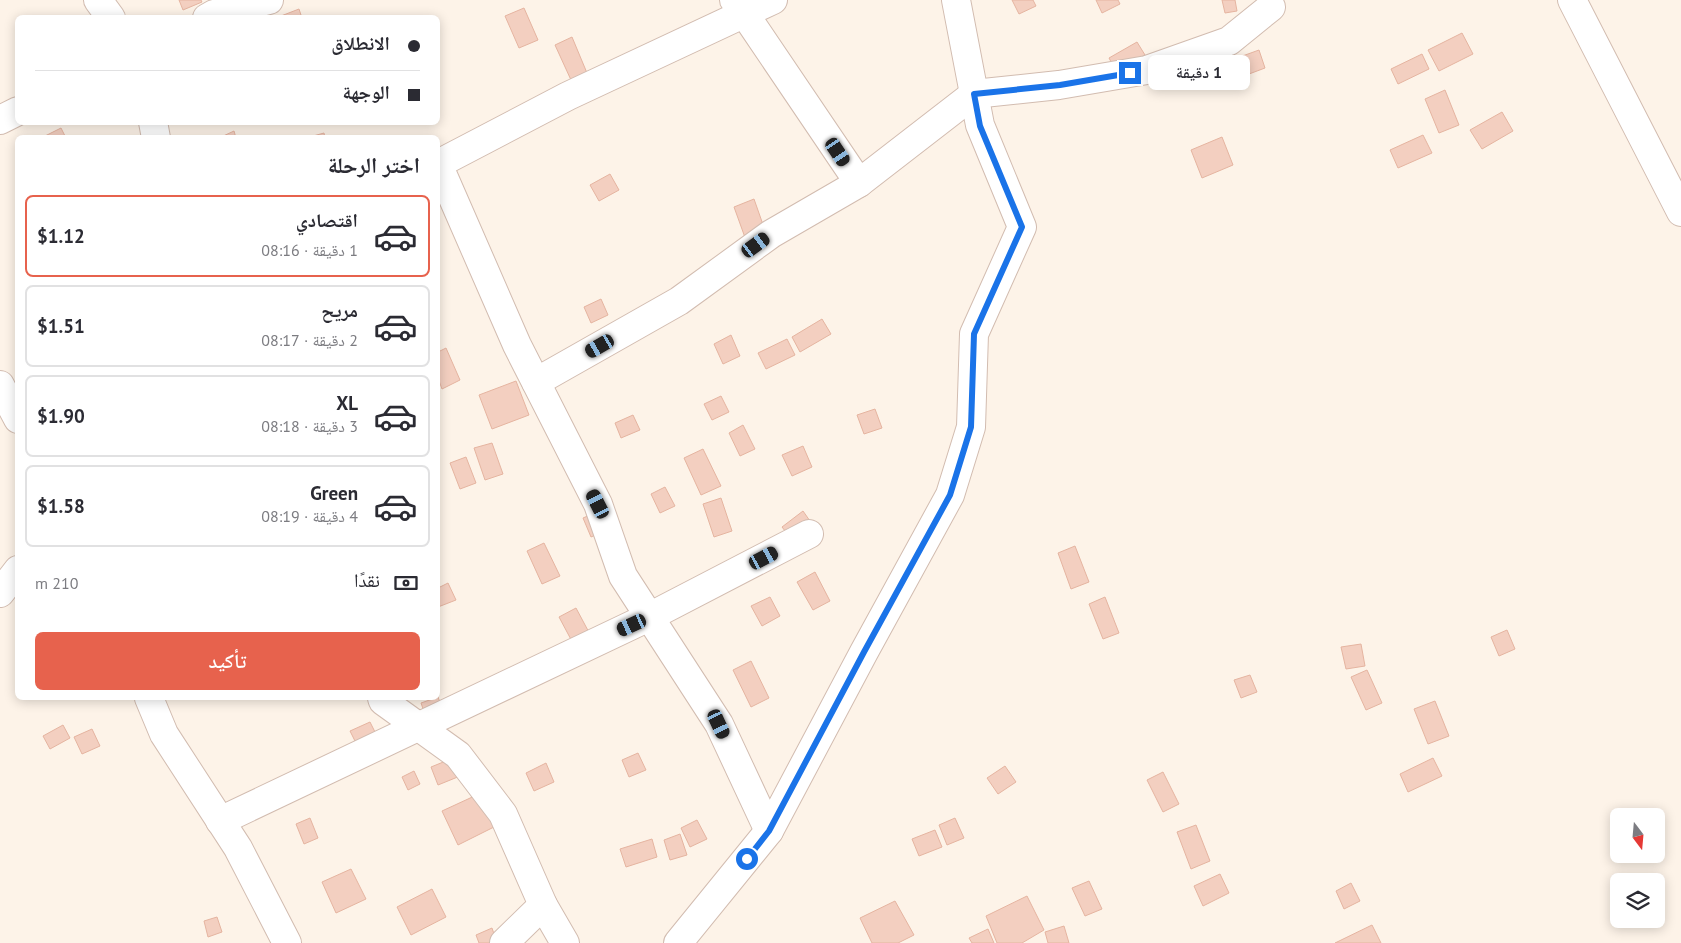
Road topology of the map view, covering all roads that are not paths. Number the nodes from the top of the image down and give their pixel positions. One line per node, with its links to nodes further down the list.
1 (98, 0): 8 (street)
2 (269, 0): 9 (street)
3 (773, 0): 6 (street)
4 (956, 0): 10 (street)
5 (1572, 0): 16 (street)
6 (739, 7): 13 (street); 15 (street)
7 (1271, 7): 10 (street)
8 (109, 15)
9 (212, 15)
10 (974, 94): 15 (street); 29 (street)
11 (15, 112): 12 (street)
12 (0, 120)
13 (440, 163)
14 (440, 169): 18 (street)
15 (859, 182): 18 (street)
16 (1681, 212)
17 (15, 374): 19 (street)
18 (536, 382): 24 (street)
19 (0, 383): 20 (street)
20 (15, 413)
21 (809, 534): 24 (street)
22 (15, 574): 23 (street)
23 (0, 593)
24 (649, 617): 27 (street); 29 (street)
25 (150, 700): 28 (street)
26 (383, 700): 27 (street)
27 (419, 727): 28 (street); 30 (street)
28 (220, 821): 31 (street)
29 (769, 831): 34 (street)
30 (543, 905): 32 (street); 33 (street)
31 (288, 943)
32 (504, 943)
33 (565, 943)
34 (678, 943)

